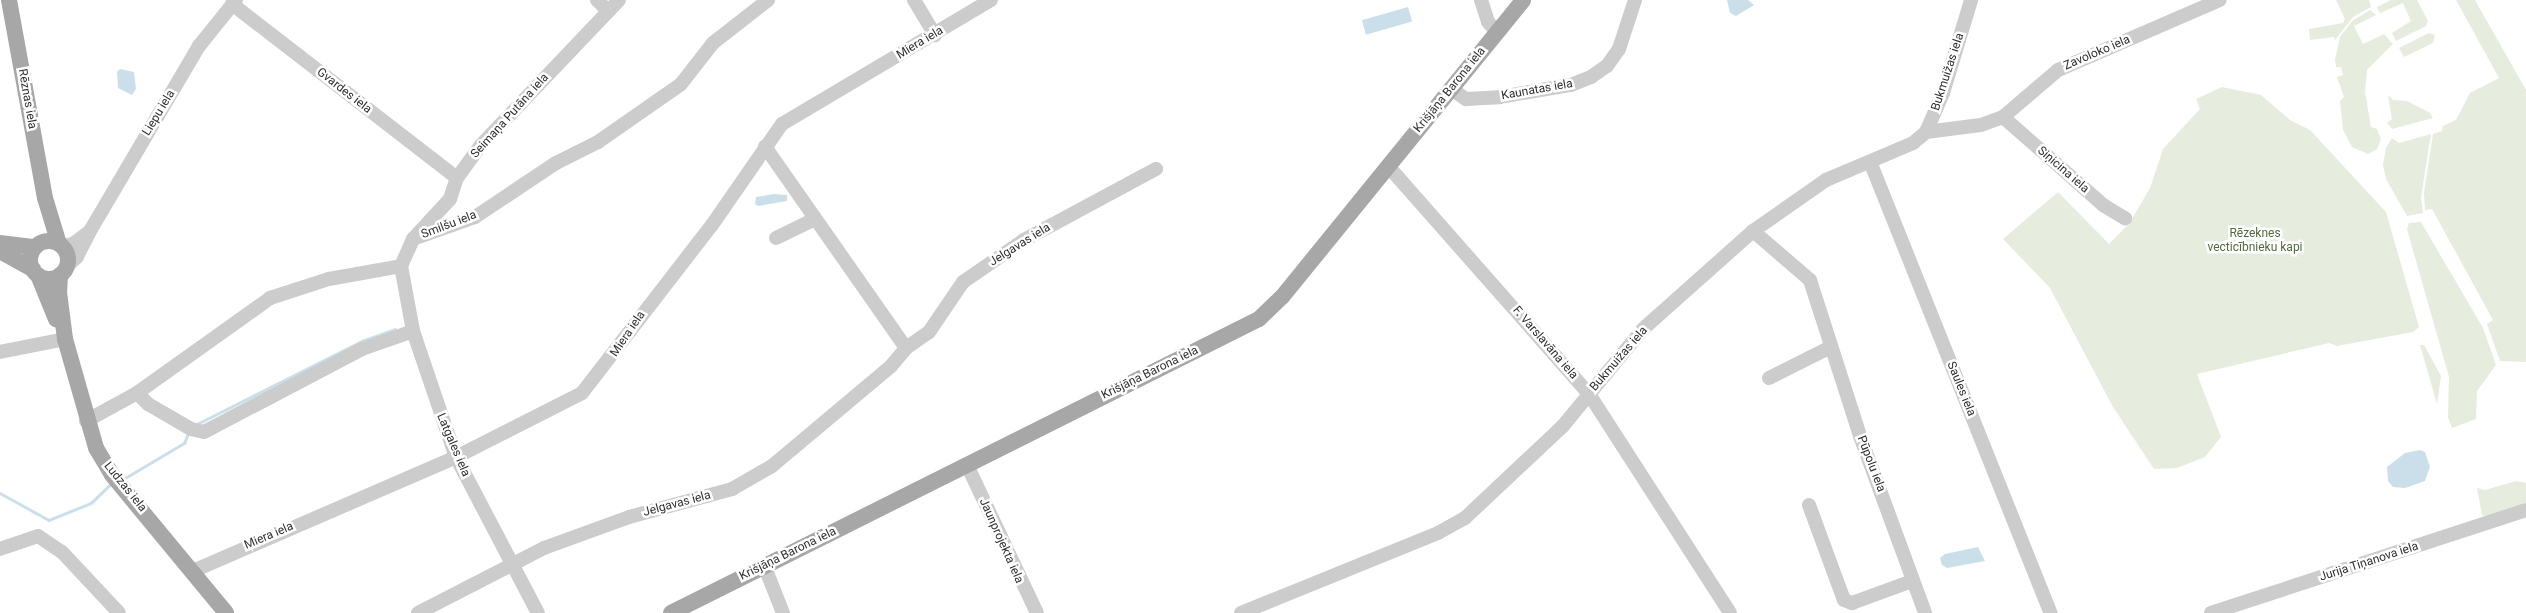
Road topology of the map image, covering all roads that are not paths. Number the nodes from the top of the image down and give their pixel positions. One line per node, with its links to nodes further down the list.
1 (9, 0): 24 (main road, Rēznas iela)
2 (597, 0): 13 (street)
3 (619, 0): 13 (street, Seimaņa Putāna iela)
4 (768, 0): 30 (street, Smilšu iela)
5 (914, 0): 15 (street)
6 (991, 0): 15 (street, Miera iela)
7 (1481, 0): 14 (street)
8 (1523, 0): 14 (main road, Krišjāņa Barona iela)
9 (1635, 0): 16 (street, Kaunatas iela)
10 (1971, 0): 18 (street, Bukmuižas iela)
11 (2220, 0): 17 (street, Zavoloko iela)
12 (234, 2): 23 (street, Gvardes iela); 28 (street, Liepu iela)
13 (608, 11): 23 (street, Seimaņa Putāna iela)
14 (1497, 32): 16 (main road, Krišjāņa Barona iela)
15 (935, 35): 19 (street, Miera iela)
16 (1453, 90): 21 (main road, Krišjāņa Barona iela)
17 (2003, 118): 18 (street, Zavoloko iela); 25 (street, Siņicina iela)
18 (1926, 132): 20 (street, Bukmuižas iela)
19 (764, 146): 26 (street); 47 (street, Miera iela)
20 (1871, 164): 27 (street, Bukmuižas iela); 66 (street, Saules iela)
21 (1388, 166): 45 (street, F. Varslavāna iela); 48 (main road, Krišjāņa Barona iela)
22 (1156, 169): 41 (street, Jelgavas iela)
23 (457, 178): 30 (street, Seimaņa Putāna iela)
24 (45, 198): 32 (main road, Rēznas iela); 33 (main road, Rēznas iela)
25 (2125, 218)
26 (815, 219): 29 (street); 41 (street)
27 (1753, 230): 40 (street, Pūpolu iela); 45 (street, Bukmuižas iela)
28 (90, 231): 33 (street, Liepu iela); 36 (street, Liepu iela)
29 (776, 238)
30 (413, 239): 35 (street, Smilšu iela)
31 (0, 243): 32 (main road)
32 (38, 245): 33 (main road); 37 (main road)
33 (61, 245): 36 (main road)
34 (0, 252): 37 (main road)
35 (401, 266): 38 (street, Latgales iela); 44 (street)
36 (63, 271): 37 (main road); 39 (main road, Ludzas iela)
37 (36, 272): 39 (main road, Ludzas iela)
38 (413, 331): 44 (street); 47 (street, Latgales iela)
39 (65, 339): 42 (street); 46 (main road, Ludzas iela)
40 (1831, 347): 43 (street); 55 (street, Pūpolu iela)
41 (906, 348): 52 (street, Jelgavas iela)
42 (0, 352)
43 (1769, 378)
44 (137, 393): 46 (street)
45 (1589, 394): 63 (street, Bukmuižas iela); 64 (street, F. Varslavāna iela)
46 (86, 421): 54 (main road, Ludzas iela)
47 (456, 457): 52 (street, Latgales iela); 54 (street, Miera iela)
48 (968, 467): 53 (main road, Krišjāņa Barona iela); 62 (street, Jaunprojekta iela)
49 (1809, 505): 55 (street)
50 (2526, 510): 67 (street, Jurija Tiņanova iela)
51 (0, 549): 56 (street)
52 (514, 566): 58 (street, Jelgavas iela); 59 (street, Latgales iela)
53 (764, 566): 60 (main road, Krišjāņa Barona iela); 61 (street)
54 (193, 571): 57 (main road, Ludzas iela)
55 (1912, 581): 65 (street, Pūpolu iela)
56 (119, 613)
57 (226, 613)
58 (418, 613)
59 (538, 613)
60 (671, 613)
61 (783, 613)
62 (1037, 613)
63 (1241, 613)
64 (1730, 613)
65 (1924, 613)
66 (2051, 613)
67 (2211, 613)

